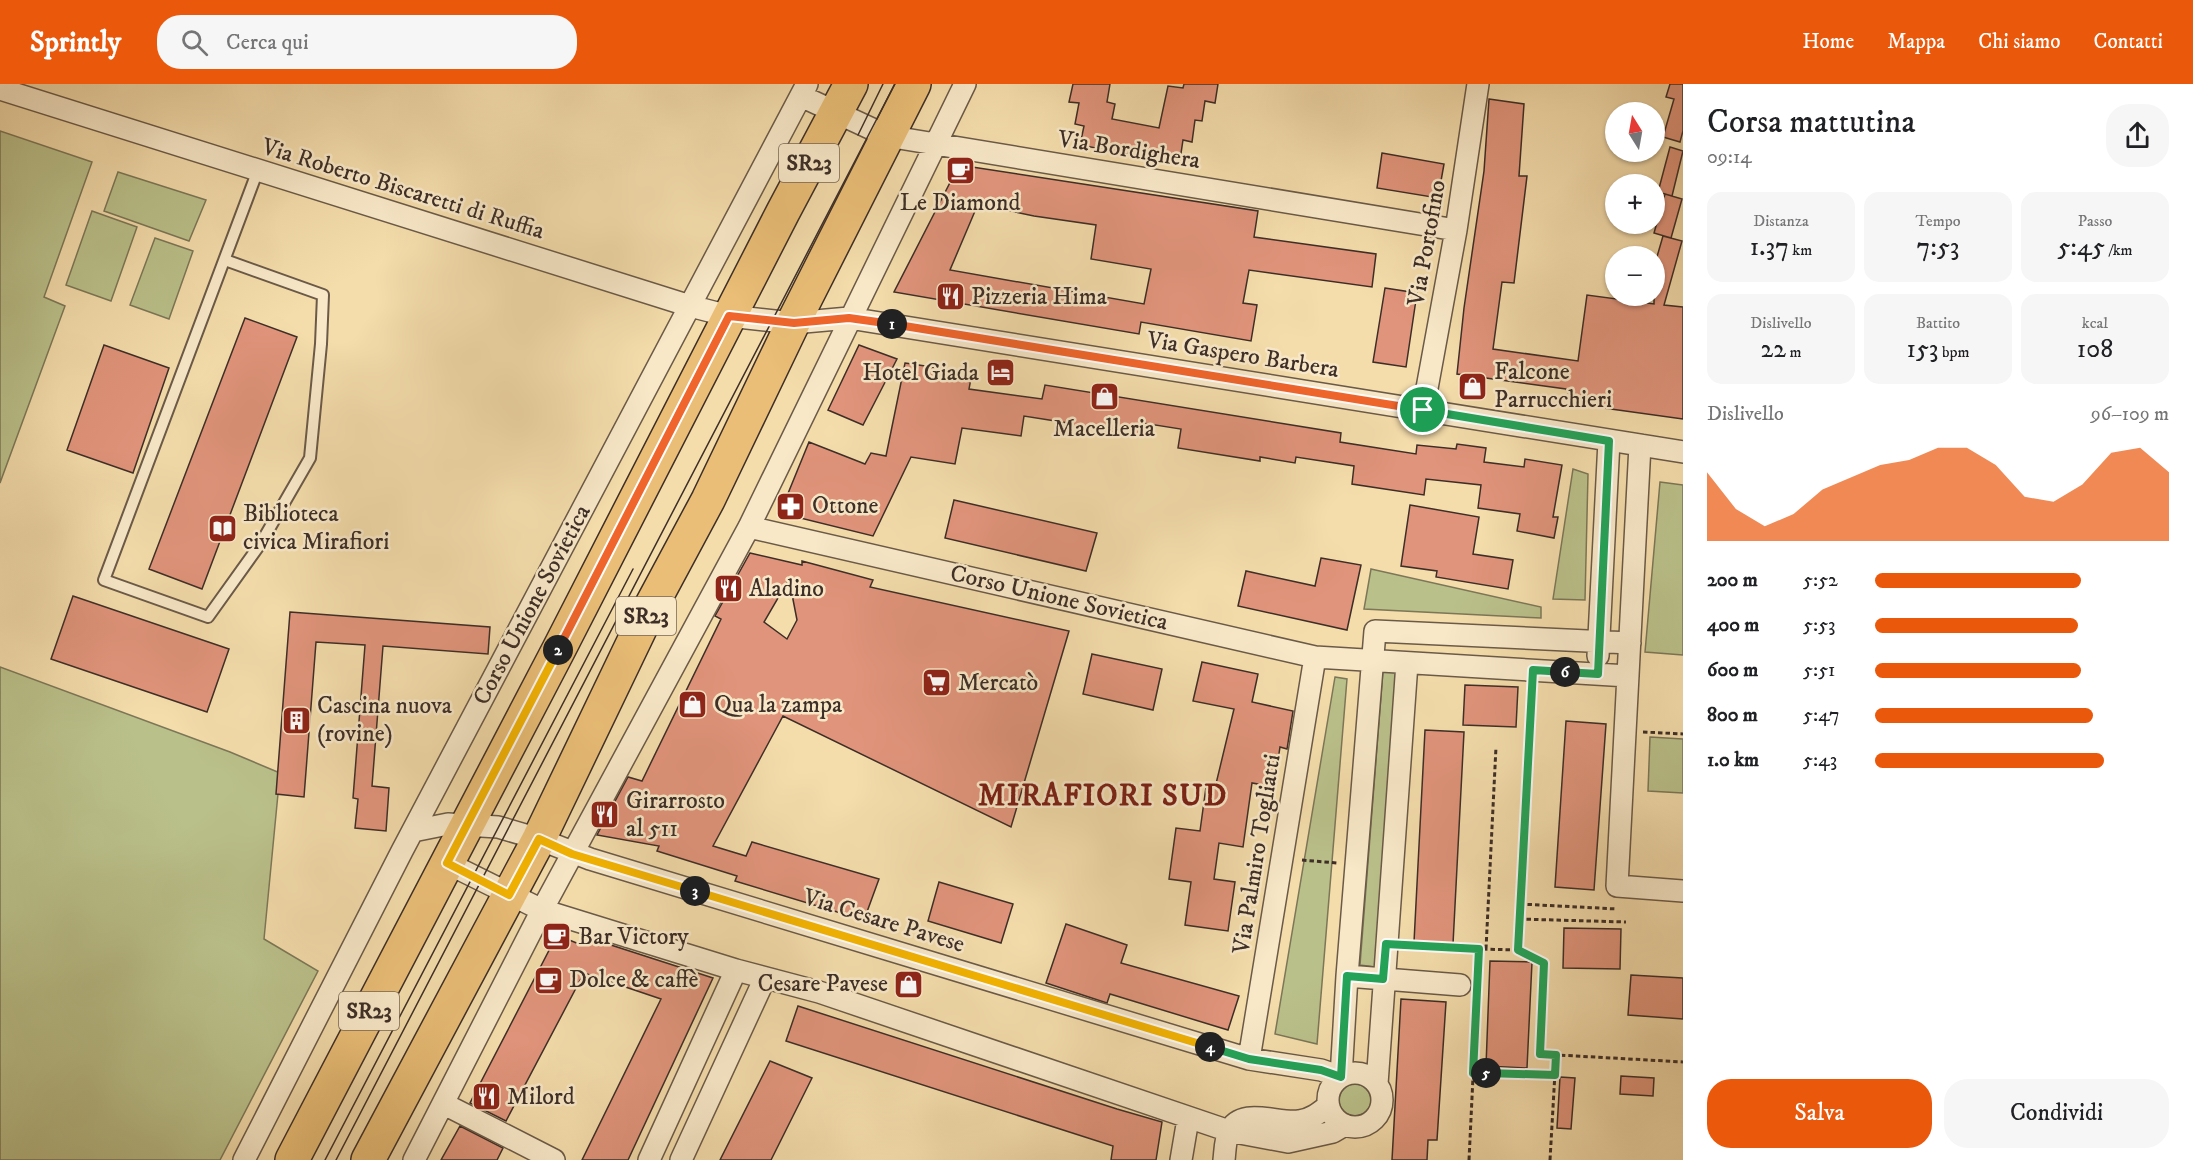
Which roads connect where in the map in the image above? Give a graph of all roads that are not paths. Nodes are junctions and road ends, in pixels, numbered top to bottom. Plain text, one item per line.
1 (851, 84) edge
2 (914, 84) edge
3 (965, 84) edge
4 (1478, 84) edge
5 (0, 89) edge
6 (804, 90) edge
7 (836, 113) junction
8 (887, 136) junction
9 (935, 144) junction
10 (258, 170) junction
11 (1456, 230) junction
12 (225, 260) junction
13 (690, 306) junction
14 (729, 316) junction
15 (849, 318) junction
16 (794, 323) junction
17 (1423, 410) junction
18 (1609, 441) junction
19 (1640, 445) junction
20 (1683, 452) edge
21 (749, 527) junction
22 (1599, 642) junction
23 (1630, 643) junction
24 (1315, 657) junction
25 (1371, 661) junction
26 (1407, 663) junction
27 (1598, 674) junction
28 (1628, 676) junction
29 (466, 825) junction
30 (413, 831) junction
31 (539, 839) junction
32 (572, 854) junction
33 (447, 863) junction
34 (1683, 891) edge
35 (509, 895) junction
36 (542, 910) junction
37 (736, 970) junction
38 (1347, 976) junction
39 (765, 978) junction
40 (1383, 979) junction
41 (1471, 987) road end
42 (1249, 1059) junction
43 (1341, 1077) junction
44 (1377, 1084) junction
45 (444, 1104) junction
46 (1328, 1107) junction
47 (1188, 1119) junction
48 (1345, 1125) junction
49 (1228, 1131) junction
50 (1286, 1151) edge
51 (244, 1160) edge
52 (292, 1160) edge
53 (368, 1160) edge
54 (414, 1160) edge
55 (554, 1160) edge
56 (649, 1160) edge
57 (681, 1160) edge
58 (1180, 1160) edge
59 (1224, 1160) edge

1 - 7 main road, Corso Unione Sovietica / SR23
2 - 8 main road, SR23
3 - 9 street
4 - 11 street, Via Portofino
5 - 10 street, Via Roberto Biscaretti di Ruffia
6 - 7 street, Via Bordighera
6 - 13 street, Corso Unione Sovietica
7 - 8 street, Via Bordighera
7 - 14 main road, Corso Unione Sovietica / SR23
8 - 9 street, Via Bordighera
8 - 16 main road, SR23
9 - 11 street, Via Bordighera
9 - 15 street
10 - 12 lane
10 - 13 street, Via Roberto Biscaretti di Ruffia
11 - 17 street, Via Portofino
12 - 12 lane
13 - 14 street, Via Roberto Biscaretti di Ruffia
13 - 30 street, Corso Unione Sovietica
14 - 16 street, Via Roberto Biscaretti di Ruffia
14 - 29 main road, Corso Unione Sovietica / SR23
15 - 16 street, Via Gaspero Barbera
15 - 17 street, Via Gaspero Barbera
15 - 21 street
16 - 31 main road, SR23
17 - 18 street, Via Gaspero Barbera
18 - 19 street, Via Gaspero Barbera
18 - 22 street
19 - 20 street, Via Gaspero Barbera
19 - 23 street
21 - 24 street, Corso Unione Sovietica
21 - 32 street
22 - 23 street
22 - 25 street
22 - 27 street
23 - 28 street
24 - 25 street, Corso Unione Sovietica
24 - 42 street, Via Palmiro Togliatti
25 - 26 street
25 - 38 street
26 - 27 street
26 - 40 street
27 - 28 street
28 - 34 street
29 - 30 street, Via Cesare Pavese
29 - 31 street, Via Cesare Pavese
29 - 33 main road, Corso Unione Sovietica / SR23
30 - 51 street, Corso Unione Sovietica
31 - 32 street, Via Cesare Pavese
31 - 35 main road, SR23
32 - 36 street
32 - 42 street, Via Cesare Pavese
33 - 35 street
33 - 52 main road, Corso Unione Sovietica / SR23
35 - 36 street
35 - 53 main road, SR23
36 - 37 street
36 - 45 street
37 - 39 street
37 - 56 street
38 - 40 street
38 - 43 street
39 - 47 street
39 - 57 street
40 - 41 street
40 - 44 street
42 - 43 street, Via Cesare Pavese
43 - 44 street
43 - 46 street
44 - 48 street
45 - 54 street
45 - 55 street
46 - 48 street
46 - 49 street
47 - 49 street
47 - 58 street
48 - 50 street
49 - 50 street
49 - 59 street

